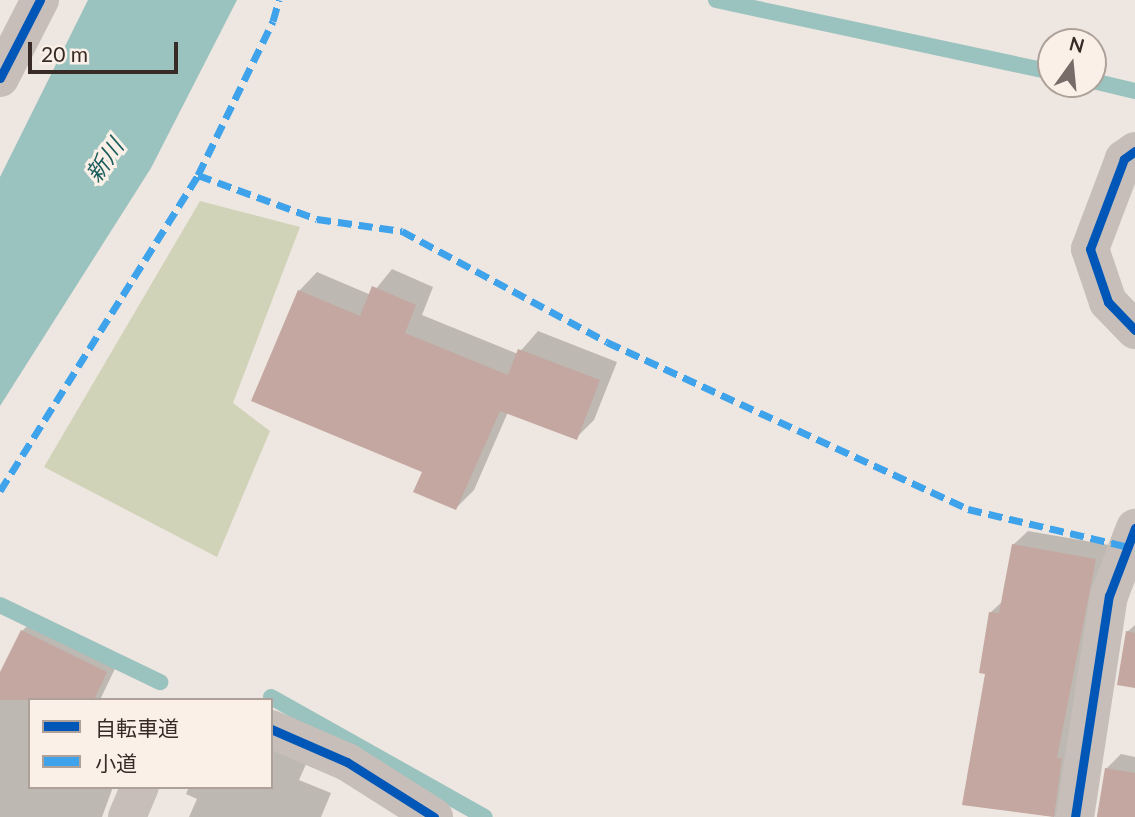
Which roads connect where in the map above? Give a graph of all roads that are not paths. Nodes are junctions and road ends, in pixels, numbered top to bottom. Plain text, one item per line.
1 (40, 0) edge
2 (0, 78) edge
3 (1135, 151) edge
4 (1135, 330) edge
5 (1135, 528) edge
6 (273, 730) edge
7 (139, 789) edge
8 (127, 817) edge
9 (434, 817) edge
10 (1075, 817) edge

1 - 2 street
3 - 4 street
5 - 10 street
6 - 9 street
7 - 8 street

